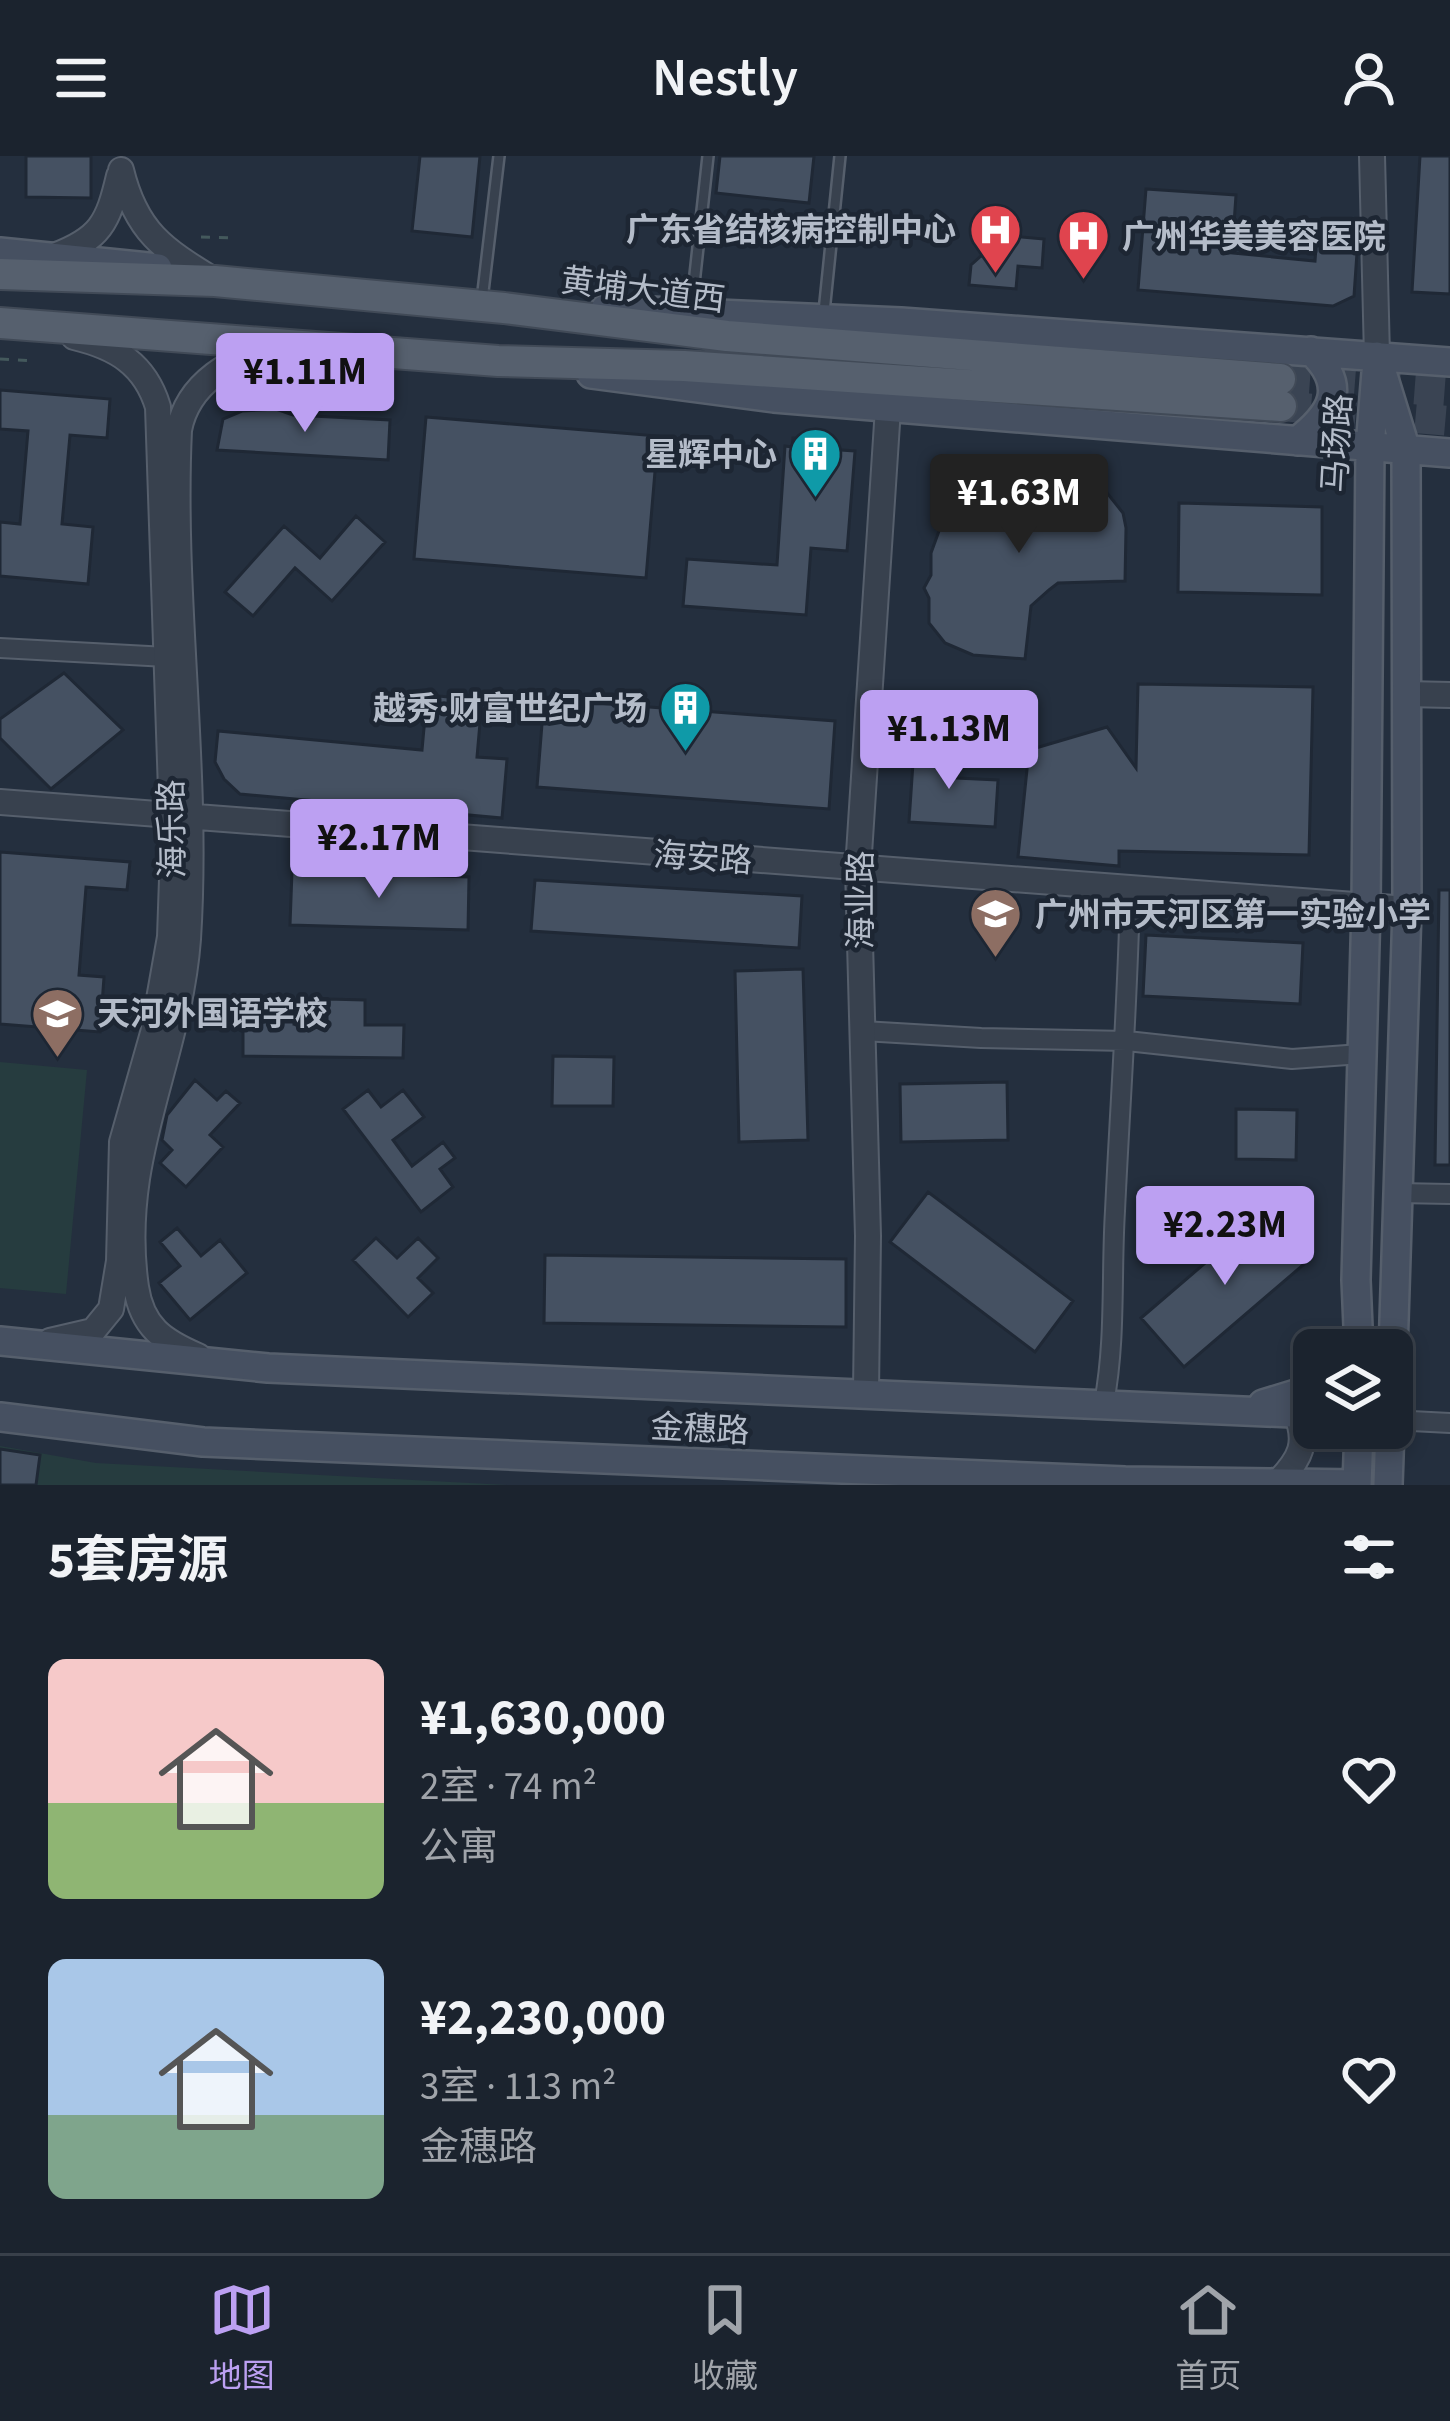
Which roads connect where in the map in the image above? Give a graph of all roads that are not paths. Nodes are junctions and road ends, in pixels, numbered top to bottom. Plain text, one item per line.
1 (499, 156) edge
2 (708, 156) edge
3 (840, 156) edge
4 (1372, 156) edge
5 (121, 163) edge
6 (0, 252) edge
7 (54, 256) junction
8 (0, 274) edge
9 (215, 281) junction
10 (493, 306) junction
11 (691, 311) junction
12 (824, 318) junction
13 (8, 326) edge
14 (275, 344) junction
15 (1311, 351) junction
16 (1377, 356) junction
17 (498, 361) junction
18 (1450, 362) edge
19 (888, 408) junction
20 (1298, 441) junction
21 (1370, 447) junction
22 (1406, 450) junction
23 (1450, 453) edge
24 (0, 648) edge
25 (167, 657) junction
26 (1406, 694) junction
27 (1450, 695) edge
28 (0, 802) edge
29 (180, 816) junction
30 (858, 869) junction
31 (1130, 890) junction
32 (1366, 907) junction
33 (1407, 909) junction
34 (1364, 966) junction
35 (1406, 969) junction
36 (862, 1030) junction
37 (1127, 1041) junction
38 (1361, 1054) junction
39 (1398, 1193) junction
40 (1450, 1194) edge
41 (1354, 1329) edge
42 (1394, 1329) edge
43 (5, 1342) edge
44 (217, 1364) junction
45 (866, 1392) junction
46 (1293, 1394) edge
47 (1104, 1403) junction
48 (1241, 1409) junction
49 (1293, 1413) edge
50 (0, 1414) edge
51 (1413, 1424) edge
52 (1450, 1424) edge
53 (1302, 1449) edge
54 (1359, 1449) edge
55 (1389, 1449) edge
56 (1264, 1482) edge
57 (1357, 1484) edge
58 (1385, 1485) edge

1 - 10 lane
2 - 11 lane
3 - 12 lane
4 - 16 street
5 - 7 street
5 - 9 street
6 - 7 main road, 黄埔大道西
7 - 9 main road, 黄埔大道西
8 - 9 main road
9 - 10 main road, 黄埔大道西
10 - 11 main road
10 - 17 main road, 黄埔大道西
11 - 12 main road
12 - 15 main road
13 - 14 main road, 黄埔大道西
13 - 25 street, 海乐路
14 - 17 main road, 黄埔大道西
14 - 29 street, 海乐路
15 - 16 main road
15 - 20 main road
16 - 18 main road
16 - 21 main road, 马场路
16 - 22 main road, 马场路
17 - 19 main road
19 - 20 main road
19 - 30 street, 海业路
20 - 21 main road
21 - 22 main road
21 - 32 main road, 马场路
22 - 23 main road
22 - 26 main road, 马场路
24 - 25 street
25 - 29 street, 海乐路
26 - 27 street
26 - 33 main road, 马场路
28 - 29 street, 海安路
29 - 30 street, 海安路
29 - 43 street, 海乐路
29 - 44 street, 海乐路
30 - 31 street, 海安路
30 - 36 street, 海业路
31 - 32 street, 海安路
31 - 37 street
32 - 33 street, 海安路
32 - 34 main road, 马场路
33 - 35 main road, 马场路
34 - 35 street
34 - 38 main road, 马场路
35 - 39 main road, 马场路
36 - 37 street
36 - 45 street, 海业路
37 - 38 street
37 - 47 street
38 - 41 main road, 马场路
39 - 40 street
39 - 42 main road, 马场路
43 - 44 main road, 金穗路
44 - 45 main road, 金穗路
45 - 47 main road, 金穗路
46 - 48 main road
47 - 48 main road, 金穗路
48 - 49 main road, 金穗路
50 - 56 main road, 金穗路
51 - 52 street
53 - 56 street
54 - 57 main road
55 - 58 main road
56 - 57 main road, 金穗路
57 - 58 street

